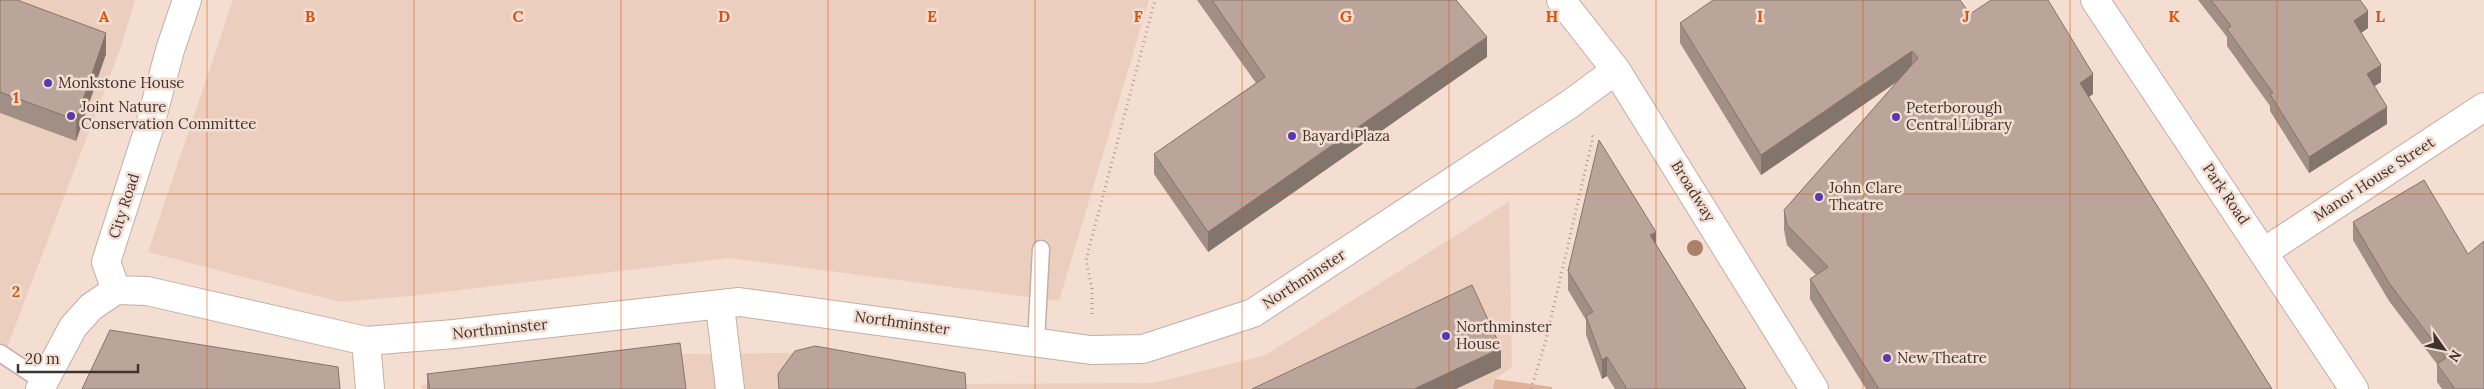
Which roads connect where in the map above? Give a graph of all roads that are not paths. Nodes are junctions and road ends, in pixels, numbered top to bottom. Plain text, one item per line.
1 (187, 0) edge
2 (1561, 0) edge
3 (2095, 0) edge
4 (1616, 70) junction
5 (2484, 107) edge
6 (1041, 249) dead end
7 (2264, 252) junction
8 (116, 290) junction
9 (720, 306) junction
10 (366, 341) junction
11 (1036, 342) junction
12 (0, 353) edge
13 (42, 385) edge
14 (370, 389) edge
15 (730, 389) edge
16 (1814, 389) edge
17 (2354, 389) edge

1 - 8 street, City Road
2 - 4 street, Broadway
3 - 7 street, Park Road
4 - 11 street, Northminster
4 - 16 street, Broadway
5 - 7 street, Manor House Street
6 - 11 lane
7 - 17 street, Park Road
8 - 10 street, Northminster
8 - 13 street
9 - 10 street, Northminster
9 - 11 street, Northminster
9 - 15 street
10 - 14 street
12 - 13 lane

